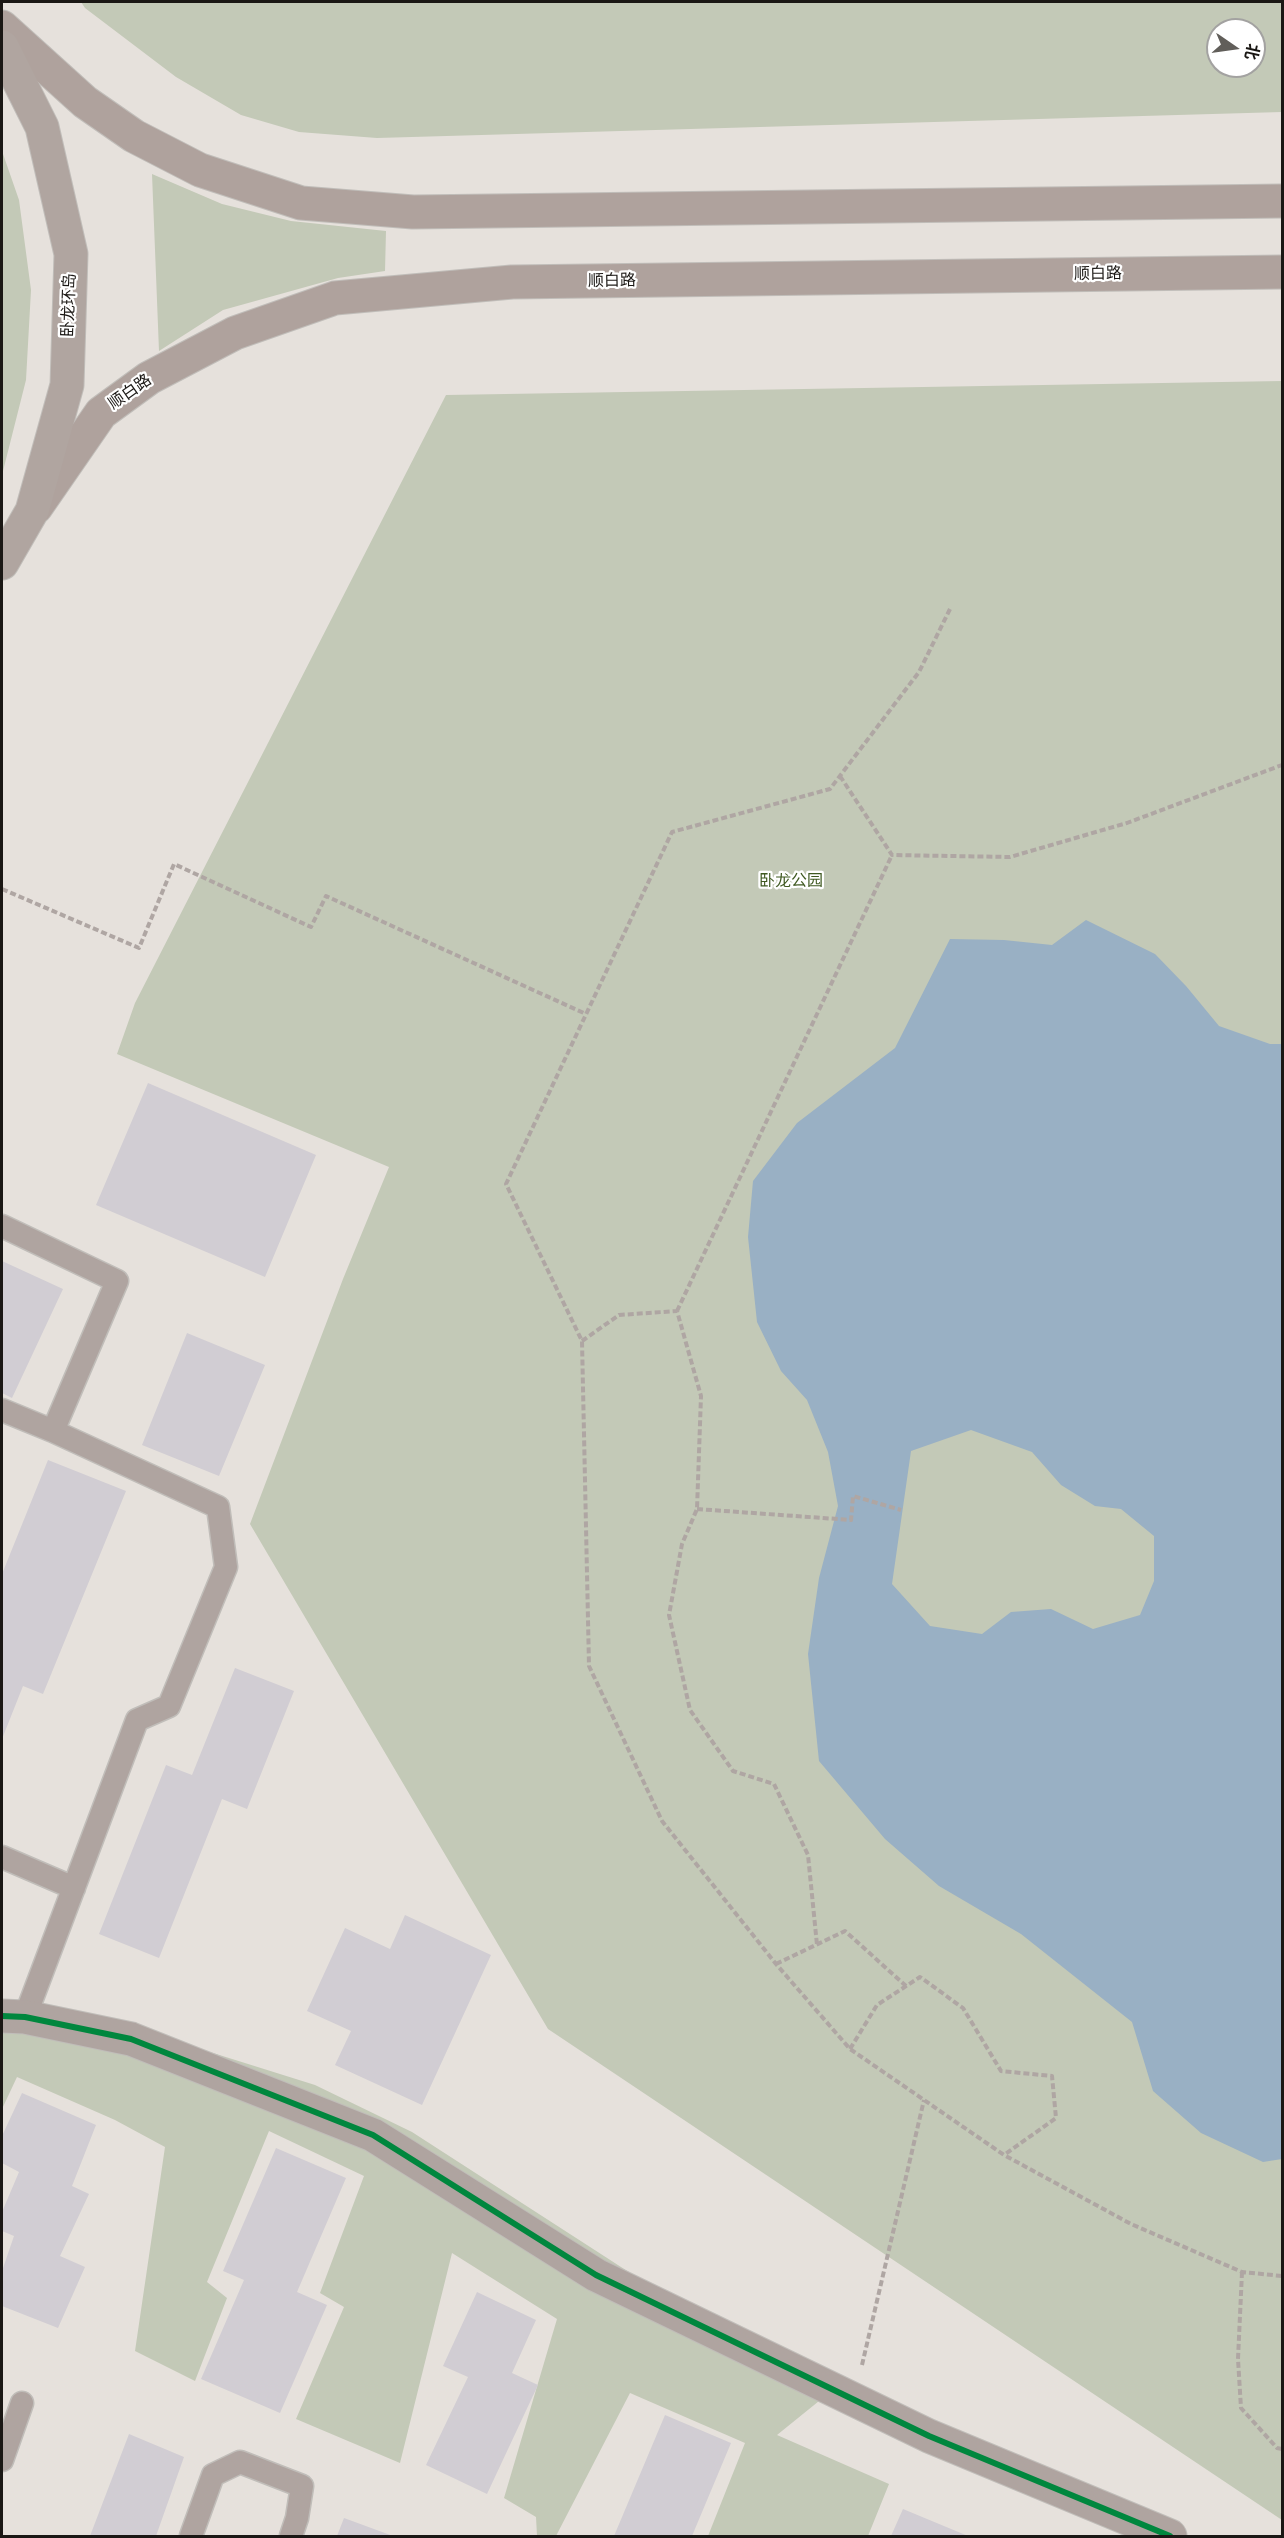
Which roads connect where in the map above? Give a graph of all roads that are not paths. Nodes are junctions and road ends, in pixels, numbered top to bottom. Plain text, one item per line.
1 (2, 27) edge
2 (2, 47) edge
3 (1282, 201) edge
4 (1282, 272) edge
5 (26, 520) junction
6 (2, 563) edge
7 (2, 1226) edge
8 (2, 1410) edge
9 (53, 1431) junction
10 (2, 1857) edge
11 (74, 1887) junction
12 (13, 2017) edge
13 (22, 2403) dead end
14 (2, 2460) edge
15 (191, 2536) edge
16 (291, 2536) edge
17 (1170, 2536) edge

1 - 3 main road
2 - 5 main road, 卧龙环岛
4 - 5 main road, 顺白路
5 - 6 main road, 卧龙环岛
7 - 9 lane
8 - 9 lane
9 - 11 lane
10 - 11 lane
11 - 12 lane
12 - 17 street
13 - 14 lane
15 - 16 lane

